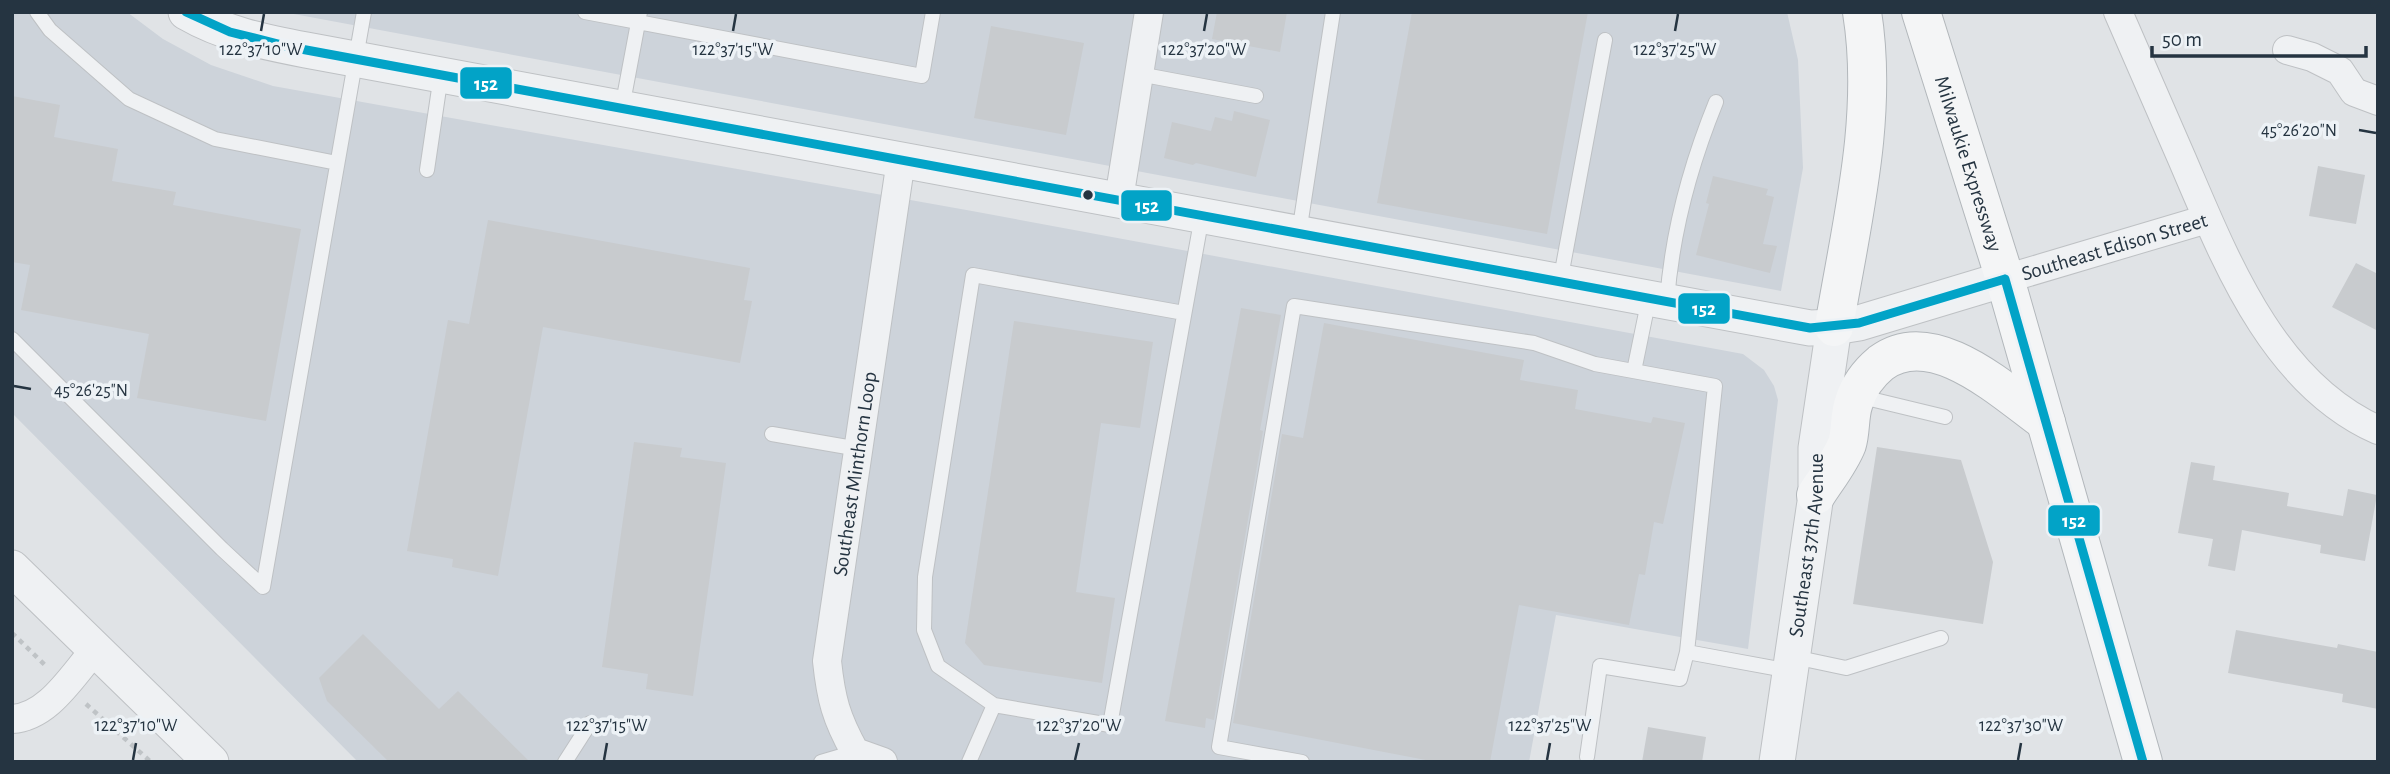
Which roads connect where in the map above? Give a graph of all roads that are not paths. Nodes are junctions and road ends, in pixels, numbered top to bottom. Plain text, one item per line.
1 (37, 12) edge
2 (187, 12) edge
3 (364, 12) edge
4 (584, 12) edge
5 (933, 12) edge
6 (1149, 12) edge
7 (1333, 12) edge
8 (1862, 12) edge
9 (1921, 12) edge
10 (2118, 12) edge
11 (638, 17) edge
12 (1605, 40) dead end
13 (2287, 50) dead end
14 (355, 60) junction
15 (441, 74) junction
16 (1139, 74) junction
17 (1256, 96) dead end
18 (2378, 101) edge
19 (1716, 102) dead end
20 (621, 108) junction
21 (901, 160) junction
22 (337, 163) junction
23 (427, 170) dead end
24 (1119, 199) junction
25 (1202, 215) junction
26 (2207, 219) junction
27 (1299, 233) junction
28 (2006, 279) junction
29 (1560, 282) junction
30 (1658, 300) junction
31 (1184, 313) junction
32 (1834, 327) junction
33 (12, 339) edge
34 (1634, 371) junction
35 (1857, 396) junction
36 (1945, 416) dead end
37 (2046, 422) junction
38 (2378, 430) edge
39 (772, 434) dead end
40 (859, 449) junction
41 (1816, 495) junction
42 (12, 568) edge
43 (1941, 638) dead end
44 (95, 650) junction
45 (1686, 652) junction
46 (1793, 664) junction
47 (994, 705) junction
48 (12, 719) edge
49 (590, 723) dead end
50 (858, 757) edge
51 (1587, 757) dead end
52 (211, 762) edge
53 (565, 762) edge
54 (821, 762) edge
55 (883, 762) edge
56 (968, 762) edge
57 (1302, 762) edge
58 (1777, 762) edge
59 (2143, 762) edge

1 - 22 lane
2 - 14 street, Southeast Edison Street
3 - 14 lane
4 - 11 lane
5 - 11 lane
6 - 16 street
7 - 27 lane
8 - 32 highway
9 - 28 highway, Milwaukie Expressway
10 - 26 street
11 - 20 lane
12 - 29 lane
13 - 18 street
14 - 15 street, Southeast Edison Street
14 - 22 lane
15 - 20 street, Southeast Edison Street
15 - 23 lane
16 - 17 lane
16 - 24 street
19 - 30 lane
20 - 21 street, Southeast Edison Street
21 - 24 street, Southeast Edison Street
21 - 40 street, Southeast Minthorn Loop
22 - 33 lane
24 - 25 street, Southeast Edison Street
25 - 27 street, Southeast Edison Street
25 - 31 lane
26 - 28 street, Southeast Edison Street
26 - 38 street, Southeast Edison Street
27 - 29 street, Southeast Edison Street
28 - 32 street, Southeast Edison Street
28 - 37 highway, Milwaukie Expressway
29 - 30 street, Southeast Edison Street
30 - 32 street, Southeast Edison Street
30 - 34 lane
31 - 47 lane
31 - 47 lane
32 - 41 street, Southeast 37th Avenue
34 - 45 lane
34 - 57 lane
35 - 36 lane
35 - 37 highway
35 - 41 highway
37 - 59 highway, Milwaukie Expressway
39 - 40 lane
40 - 50 street, Southeast Minthorn Loop
41 - 46 street, Southeast 37th Avenue
42 - 44 street
43 - 46 lane
44 - 48 street
44 - 52 street
45 - 46 lane
45 - 51 lane
46 - 58 street, Southeast 37th Avenue
47 - 56 lane
49 - 53 lane
50 - 54 lane
50 - 55 street

